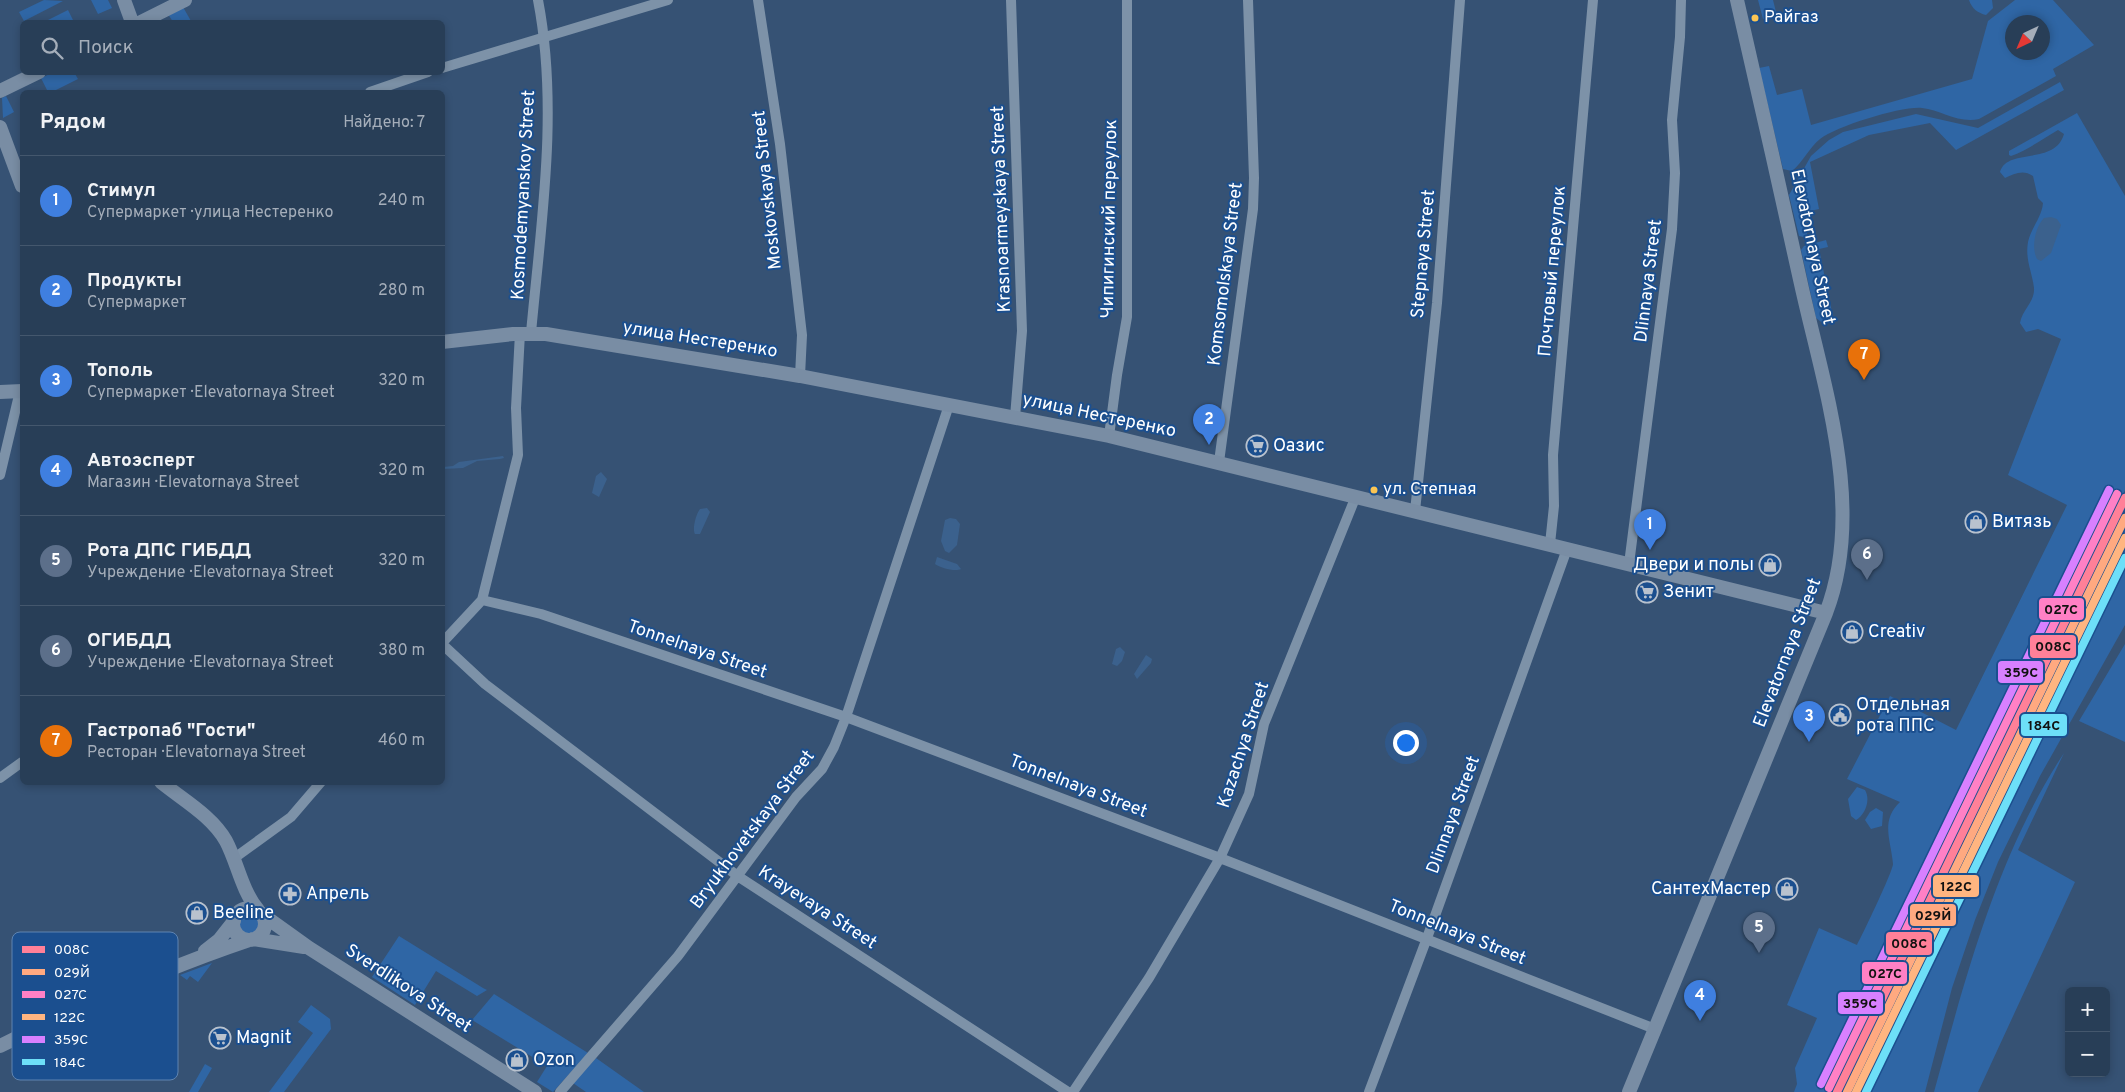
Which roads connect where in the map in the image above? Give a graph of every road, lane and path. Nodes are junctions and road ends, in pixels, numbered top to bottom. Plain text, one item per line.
1 (124, 0) edge
2 (185, 0) edge
3 (538, 0) edge
4 (668, 0) edge
5 (758, 0) edge
6 (1011, 0) edge
7 (1127, 0) edge
8 (1248, 0) edge
9 (1460, 0) edge
10 (1593, 0) edge
11 (1681, 0) edge
12 (1737, 0) edge
13 (131, 20) edge
14 (145, 20) edge
15 (545, 36) junction
16 (445, 67) edge
17 (32, 75) edge
18 (419, 75) edge
19 (376, 90) edge
20 (0, 91) edge
21 (0, 127) edge
22 (20, 181) edge
23 (526, 333) junction
24 (445, 342) edge
25 (800, 376) junction
26 (20, 391) edge
27 (0, 392) edge
28 (20, 395) edge
29 (949, 405) junction
30 (1015, 417) junction
31 (1109, 436) junction
32 (1219, 462) junction
33 (0, 474) edge
34 (1356, 496) junction
35 (1415, 511) junction
36 (1550, 544) junction
37 (1567, 549) junction
38 (1629, 564) junction
39 (482, 600) junction
40 (1826, 613) junction
41 (445, 641) edge
42 (445, 647) edge
43 (846, 717) junction
44 (20, 763) edge
45 (0, 778) edge
46 (165, 785) edge
47 (318, 785) edge
48 (1220, 858) junction
49 (234, 863) junction
50 (739, 877) junction
51 (260, 912) junction
52 (234, 919) junction
53 (1427, 938) junction
54 (251, 940) junction
55 (309, 948) junction
56 (191, 960) junction
57 (178, 965) edge
58 (1655, 1029) junction
59 (12, 1040) edge
60 (0, 1046) edge
61 (535, 1092) edge
62 (560, 1092) edge
63 (1068, 1092) edge
64 (1073, 1092) edge
65 (1369, 1092) edge
66 (1629, 1092) edge

1 - 13 street
2 - 14 street
3 - 15 street, Kosmodemyanskoy Street
4 - 15 street
5 - 25 street, Moskovskaya Street
6 - 30 street, Krasnoarmeyskaya Street
7 - 31 street, Чипигинский переулок
8 - 32 street, Komsomolskaya Street
9 - 35 street, Stepnaya Street
10 - 36 street, Почтовый переулок
11 - 38 street, Dlinnaya Street
12 - 40 street, Elevatornaya Street
15 - 16 street
15 - 23 street, Kosmodemyanskoy Street
17 - 20 street
18 - 19 street
21 - 22 street
23 - 24 street, улица Нестеренко
23 - 25 street, улица Нестеренко
23 - 39 street, Kosmodemyanskoy Street
25 - 29 street, улица Нестеренко
26 - 27 street
28 - 33 street
29 - 30 street, улица Нестеренко
29 - 43 street, Bryukhovetskaya Street
30 - 31 street, улица Нестеренко
31 - 32 street, улица Нестеренко
32 - 34 street, улица Нестеренко
34 - 35 street, улица Нестеренко
34 - 48 street, Kazachya Street
35 - 36 street, улица Нестеренко
36 - 37 street, улица Нестеренко
37 - 38 street, улица Нестеренко
37 - 53 street, Dlinnaya Street
38 - 40 street, улица Нестеренко
39 - 41 street, Kosmodemyanskoy Street
39 - 43 street, Tonnelnaya Street
40 - 58 street, Elevatornaya Street
42 - 50 street, Krayevaya Street
43 - 48 street, Tonnelnaya Street
43 - 50 street, Bryukhovetskaya Street
44 - 45 street
46 - 49 street, Sverdlikova Street
47 - 49 street
48 - 53 street, Tonnelnaya Street
48 - 64 street, Kazachya Street
49 - 51 street, Sverdlikova Street
49 - 52 street
50 - 62 street, Bryukhovetskaya Street
50 - 63 street, Krayevaya Street
51 - 52 street
51 - 54 street
51 - 55 street, Sverdlikova Street
52 - 54 street
52 - 56 street
53 - 58 street, Tonnelnaya Street
53 - 65 street, Dlinnaya Street
54 - 55 street
54 - 56 street
55 - 61 street, Sverdlikova Street
56 - 57 street
58 - 66 street, Elevatornaya Street
59 - 60 street

